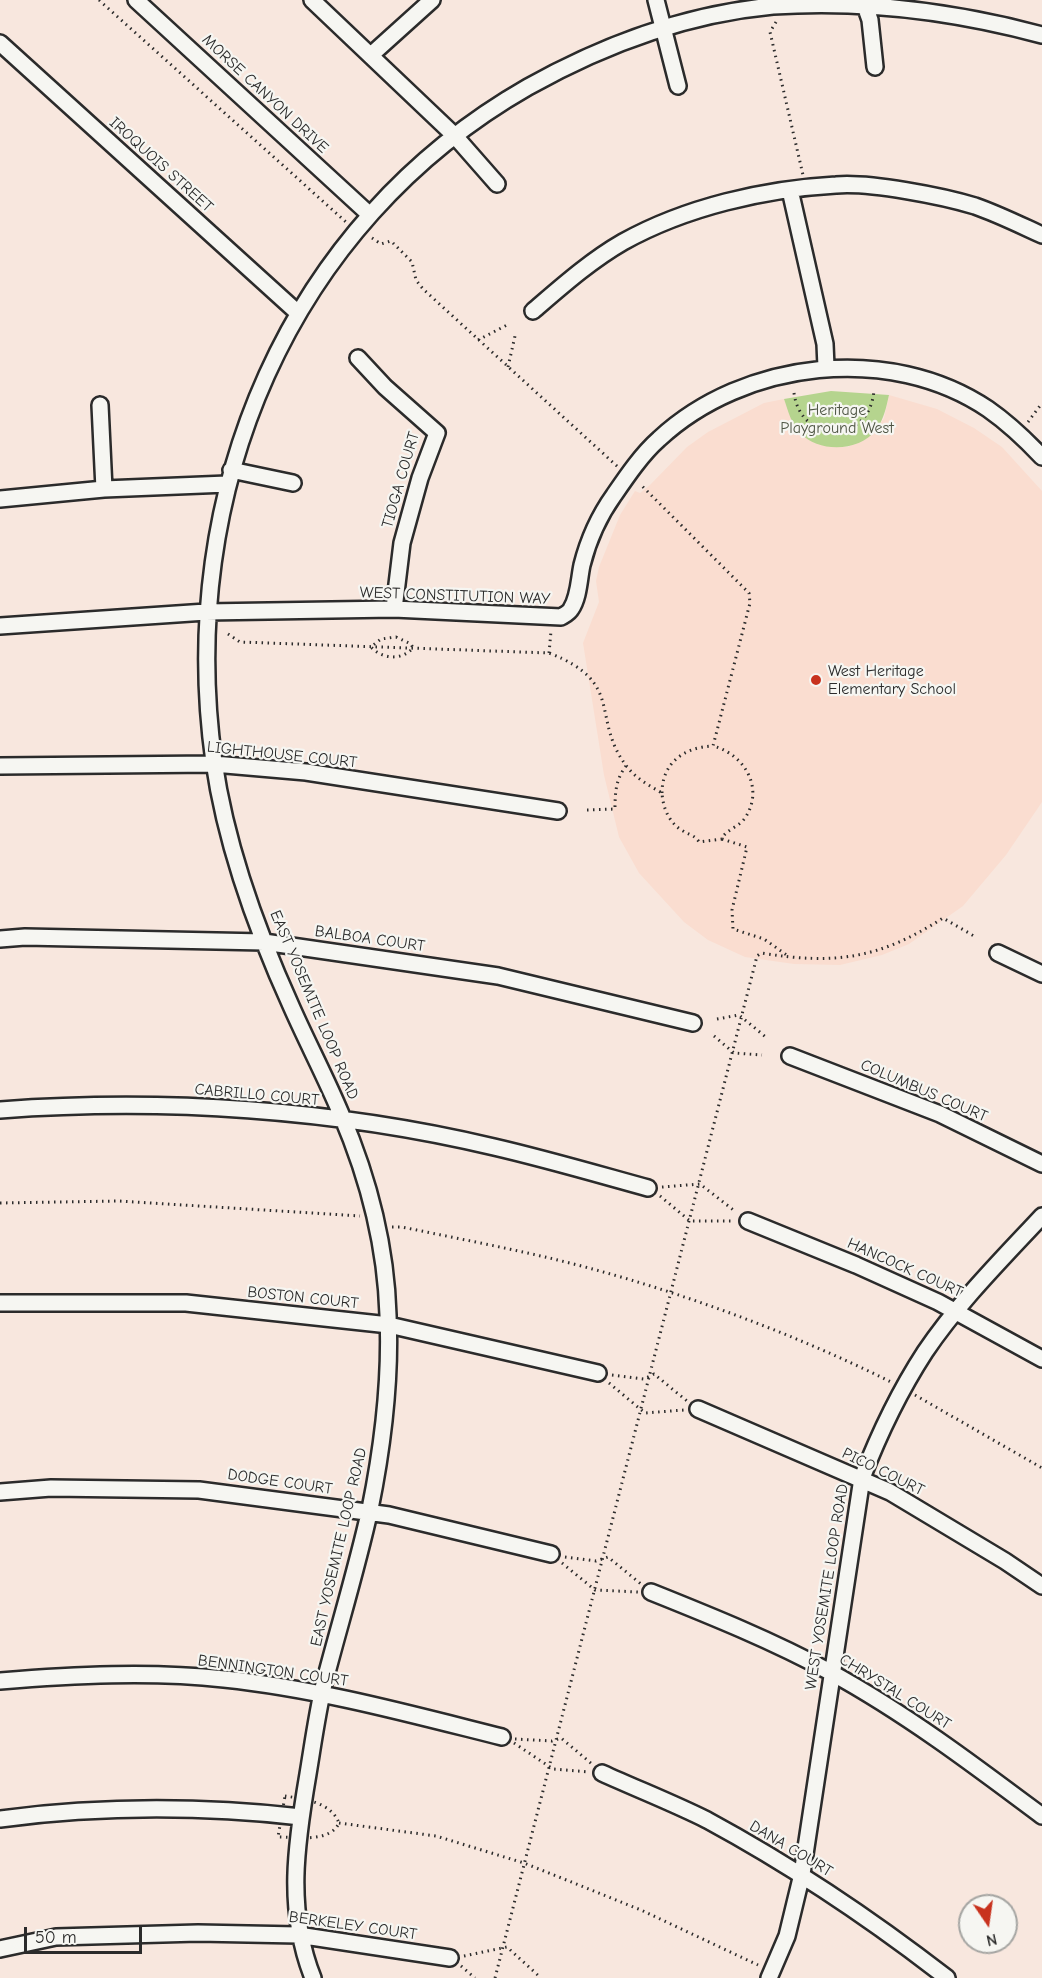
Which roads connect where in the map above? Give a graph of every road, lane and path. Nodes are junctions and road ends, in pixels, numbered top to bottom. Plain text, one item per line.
1 (99, 0) edge
2 (136, 0) edge
3 (312, 0) edge
4 (432, 0) edge
5 (656, 0) edge
6 (864, 2) edge
7 (775, 14) junction
8 (663, 28) junction
9 (1042, 34) edge
10 (0, 43) edge
11 (371, 55) junction
12 (875, 67) dead end
13 (678, 86) dead end
14 (454, 135) junction
15 (497, 184) dead end
16 (806, 188) junction
17 (790, 190) junction
18 (370, 215) junction
19 (339, 217) dead end
20 (1042, 235) edge
21 (374, 240) dead end
22 (532, 311) dead end
23 (298, 313) junction
24 (507, 325) dead end
25 (515, 336) dead end
26 (478, 340) junction
27 (358, 358) dead end
28 (508, 367) junction
29 (826, 367) junction
30 (874, 390) dead end
31 (794, 393) dead end
32 (1042, 403) edge
33 (100, 405) dead end
34 (1020, 433) junction
35 (1042, 457) edge
36 (612, 463) dead end
37 (229, 477) junction
38 (293, 483) dead end
39 (646, 488) dead end
40 (104, 489) junction
41 (0, 498) edge
42 (394, 609) junction
43 (207, 612) junction
44 (553, 619) junction
45 (0, 626) edge
46 (228, 634) dead end
47 (371, 647) junction
48 (413, 648) junction
49 (549, 653) junction
50 (713, 746) junction
51 (214, 764) junction
52 (0, 766) edge
53 (626, 766) junction
54 (662, 793) junction
55 (587, 810) dead end
56 (558, 811) dead end
57 (722, 839) junction
58 (974, 936) dead end
59 (0, 939) edge
60 (264, 942) junction
61 (998, 953) dead end
62 (789, 958) junction
63 (1042, 974) edge
64 (743, 1018) junction
65 (717, 1019) dead end
66 (693, 1023) dead end
67 (714, 1036) dead end
68 (767, 1038) dead end
69 (734, 1053) junction
70 (762, 1055) dead end
71 (790, 1056) dead end
72 (0, 1110) edge
73 (344, 1120) junction
74 (1042, 1164) edge
75 (700, 1184) junction
76 (648, 1188) junction
77 (0, 1203) edge
78 (359, 1216) dead end
79 (1042, 1216) edge
80 (690, 1221) junction
81 (748, 1221) junction
82 (391, 1227) dead end
83 (671, 1294) junction
84 (0, 1303) edge
85 (957, 1311) junction
86 (388, 1325) junction
87 (1042, 1359) edge
88 (598, 1373) junction
89 (650, 1377) junction
90 (885, 1379) dead end
91 (921, 1398) dead end
92 (698, 1409) junction
93 (641, 1411) junction
94 (1042, 1468) edge
95 (861, 1479) junction
96 (0, 1492) edge
97 (369, 1512) junction
98 (551, 1554) junction
99 (603, 1558) junction
100 (1042, 1586) edge
101 (595, 1590) junction
102 (651, 1592) junction
103 (832, 1673) junction
104 (0, 1681) edge
105 (322, 1694) junction
106 (502, 1737) junction
107 (558, 1739) junction
108 (550, 1767) junction
109 (602, 1773) junction
110 (319, 1804) dead end
111 (1042, 1816) edge
112 (301, 1817) junction
113 (0, 1819) edge
114 (339, 1823) junction
115 (315, 1836) dead end
116 (525, 1863) junction
117 (802, 1874) junction
118 (298, 1935) junction
119 (503, 1947) junction
120 (0, 1949) edge
121 (450, 1958) joint
122 (755, 1964) dead end
123 (313, 1978) edge
124 (495, 1978) edge
125 (541, 1978) edge
126 (769, 1978) edge
127 (947, 1978) edge

1 - 19 path
2 - 18 street, MORSE CANYON DRIVE
3 - 11 street
4 - 11 street
5 - 8 street
6 - 7 street
6 - 9 street
6 - 12 street
7 - 8 street, EAST YOSEMITE LOOP ROAD
7 - 16 path
8 - 13 street
8 - 14 street, EAST YOSEMITE LOOP ROAD
10 - 23 street, IROQUOIS STREET
11 - 14 street
14 - 15 street
14 - 18 street, EAST YOSEMITE LOOP ROAD
16 - 17 street
16 - 20 street
17 - 22 street
17 - 29 street
18 - 23 street, EAST YOSEMITE LOOP ROAD
21 - 26 path
23 - 37 street, EAST YOSEMITE LOOP ROAD
24 - 26 path
25 - 28 path
26 - 28 path
27 - 42 street, TIOGA COURT
28 - 36 path
29 - 34 street, WEST CONSTITUTION WAY
29 - 44 street, WEST CONSTITUTION WAY
30 - 31 path
32 - 34 path
33 - 40 street
34 - 35 street, WEST CONSTITUTION WAY
37 - 38 street
37 - 40 street
37 - 43 street, EAST YOSEMITE LOOP ROAD
39 - 50 path
40 - 41 street
42 - 43 street, WEST CONSTITUTION WAY
42 - 44 street, WEST CONSTITUTION WAY
43 - 45 street, WEST CONSTITUTION WAY
43 - 51 street, EAST YOSEMITE LOOP ROAD
44 - 49 path
46 - 47 path
47 - 48 path
47 - 48 path
47 - 48 path
48 - 49 path
49 - 53 path
50 - 54 path
50 - 57 path
51 - 52 street, LIGHTHOUSE COURT
51 - 56 street, LIGHTHOUSE COURT
51 - 60 street, EAST YOSEMITE LOOP ROAD
53 - 54 path
53 - 55 path
54 - 57 path
57 - 62 path
58 - 62 path
59 - 60 street, BALBOA COURT
60 - 66 street, BALBOA COURT
60 - 73 street, EAST YOSEMITE LOOP ROAD
61 - 63 street
62 - 64 path
64 - 65 path
64 - 68 path
64 - 69 path
67 - 69 path
69 - 70 path
69 - 75 path
71 - 74 street, COLUMBUS COURT
72 - 73 street, CABRILLO COURT
73 - 76 street, CABRILLO COURT
73 - 86 street, EAST YOSEMITE LOOP ROAD
75 - 76 path
75 - 80 path
75 - 81 path
76 - 80 path
77 - 78 path
79 - 85 street, WEST YOSEMITE LOOP ROAD
80 - 81 path
80 - 83 path
81 - 85 street, HANCOCK COURT
82 - 83 path
83 - 89 path
83 - 90 path
84 - 86 street, BOSTON COURT
85 - 87 street, HANCOCK COURT
85 - 95 street, WEST YOSEMITE LOOP ROAD
86 - 88 street, BOSTON COURT
86 - 97 street, EAST YOSEMITE LOOP ROAD
88 - 89 path
88 - 93 path
89 - 92 path
89 - 93 path
91 - 94 path
92 - 93 path
92 - 95 street, PICO COURT
93 - 99 path
95 - 100 street, PICO COURT
95 - 103 street, WEST YOSEMITE LOOP ROAD
96 - 97 street, DODGE COURT
97 - 98 street, DODGE COURT
97 - 105 street, EAST YOSEMITE LOOP ROAD
98 - 99 path
98 - 101 path
99 - 101 path
99 - 102 path
101 - 102 path
101 - 107 path
102 - 103 street, CHRYSTAL COURT
103 - 111 street, CHRYSTAL COURT
103 - 117 street, WEST YOSEMITE LOOP ROAD
104 - 105 street, BENNINGTON COURT
105 - 106 street, BENNINGTON COURT
105 - 112 street, EAST YOSEMITE LOOP ROAD
106 - 107 path
106 - 108 path
107 - 108 path
107 - 109 path
108 - 109 path
108 - 116 path
109 - 117 street, DANA COURT
110 - 114 path
112 - 113 street
112 - 118 street, EAST YOSEMITE LOOP ROAD
114 - 115 path
114 - 116 path
116 - 119 path
116 - 122 path
117 - 126 street, WEST YOSEMITE LOOP ROAD
117 - 127 street, DANA COURT
118 - 120 street, BERKELEY COURT
118 - 121 street, BERKELEY COURT
118 - 123 street, EAST YOSEMITE LOOP ROAD
119 - 121 path
119 - 124 path
119 - 125 path

